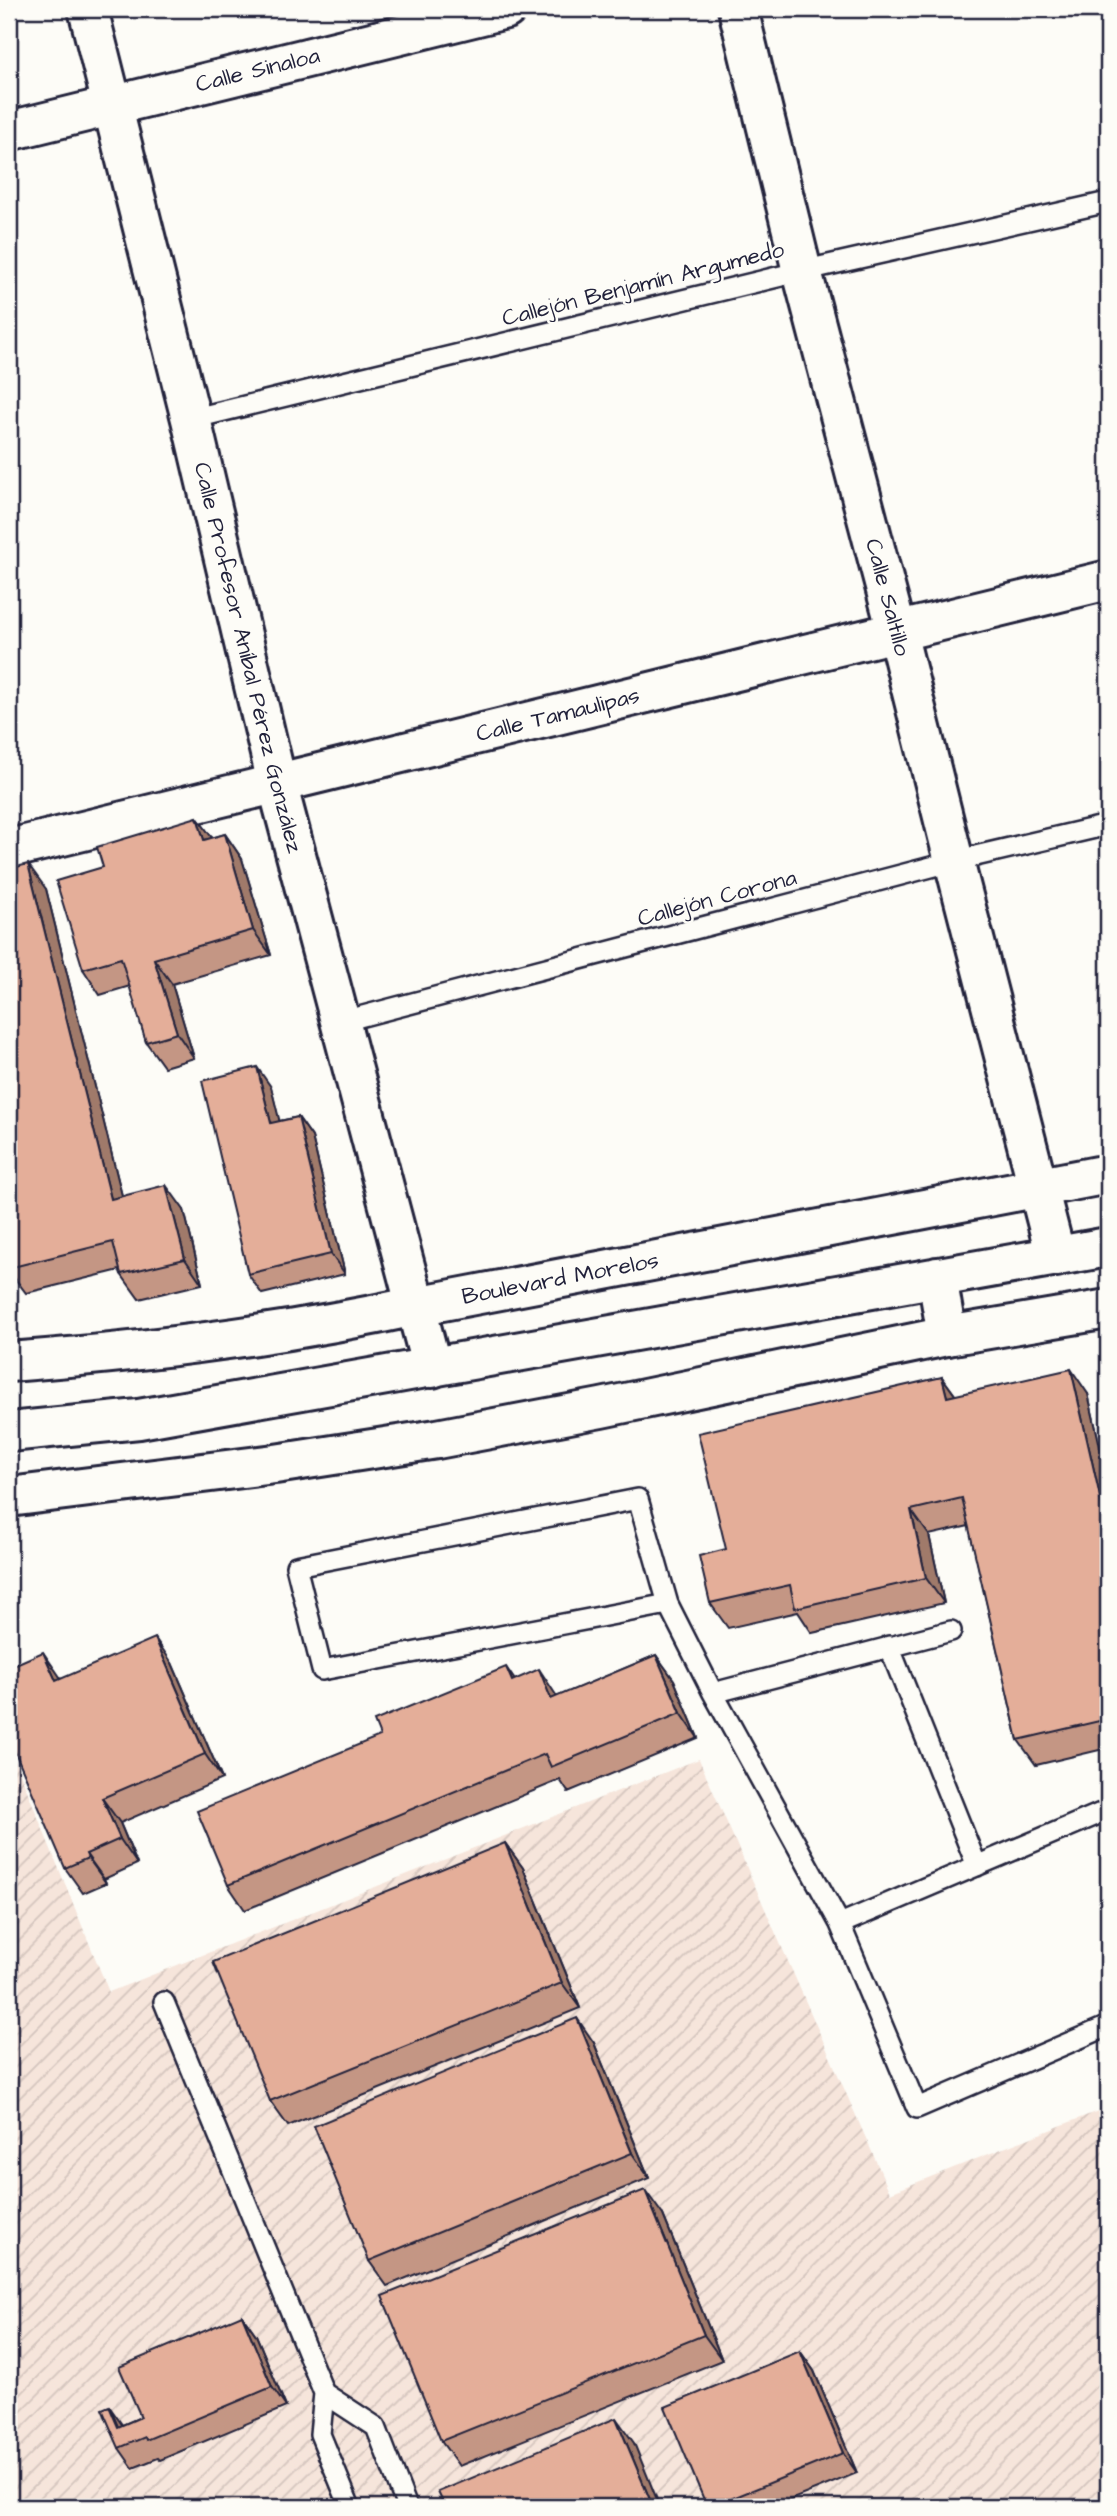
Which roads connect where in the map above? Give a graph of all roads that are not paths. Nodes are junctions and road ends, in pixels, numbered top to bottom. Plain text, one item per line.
1 (88, 9) edge
2 (506, 9) edge
3 (738, 9) edge
4 (112, 106) junction
5 (9, 131) edge
6 (1108, 202) edge
7 (802, 271) junction
8 (191, 419) junction
9 (1108, 580) edge
10 (897, 632) junction
11 (277, 783) junction
12 (1108, 825) edge
13 (9, 849) edge
14 (954, 861) junction
15 (340, 1022) junction
16 (1108, 1174) edge
17 (1040, 1187) junction
18 (1108, 1247) edge
19 (1056, 1257) junction
20 (937, 1277) junction
21 (416, 1306) junction
22 (1108, 1309) edge
23 (947, 1336) junction
24 (9, 1362) edge
25 (432, 1368) junction
26 (9, 1432) edge
27 (9, 1497) edge
28 (668, 1604) junction
29 (951, 1631) dead end
30 (889, 1646) junction
31 (713, 1693) junction
32 (1108, 1810) edge
33 (977, 1866) junction
34 (840, 1924) junction
35 (164, 2002) dead end
36 (1108, 2026) edge
37 (324, 2393) junction
38 (350, 2507) edge
39 (407, 2507) edge

1 - 4 street, Calle Profesor Aníbal Pérez González
2 - 4 street, Calle Sinaloa
3 - 7 street, Calle Saltillo
4 - 5 street, Calle Sinaloa
4 - 8 street, Calle Profesor Aníbal Pérez González
6 - 7 lane, Callejón Benjamín Argumedo
7 - 8 lane, Callejón Benjamín Argumedo
7 - 10 street, Calle Saltillo
8 - 11 street, Calle Profesor Aníbal Pérez González
9 - 10 street, Calle Tamaulipas
10 - 11 street, Calle Tamaulipas
10 - 14 street, Calle Saltillo
11 - 13 street, Calle Tamaulipas
11 - 15 street, Calle Profesor Aníbal Pérez González
12 - 14 lane, Callejón Corona
14 - 15 lane, Callejón Corona
14 - 17 street, Calle Saltillo
15 - 21 street, Calle Profesor Aníbal Pérez González
16 - 17 street, Boulevard Morelos
17 - 19 street, Calle Saltillo
17 - 21 street, Boulevard Morelos
18 - 19 street
19 - 20 street
20 - 23 street
20 - 25 street
21 - 24 street, Boulevard Morelos
21 - 25 street, Calle Profesor Aníbal Pérez González
22 - 23 street
23 - 27 street
25 - 26 street
28 - 28 lane
28 - 31 lane
29 - 30 lane
30 - 31 lane
30 - 33 lane
31 - 34 lane
32 - 33 lane
33 - 34 lane
34 - 36 lane
35 - 37 lane
37 - 38 lane
37 - 39 lane

